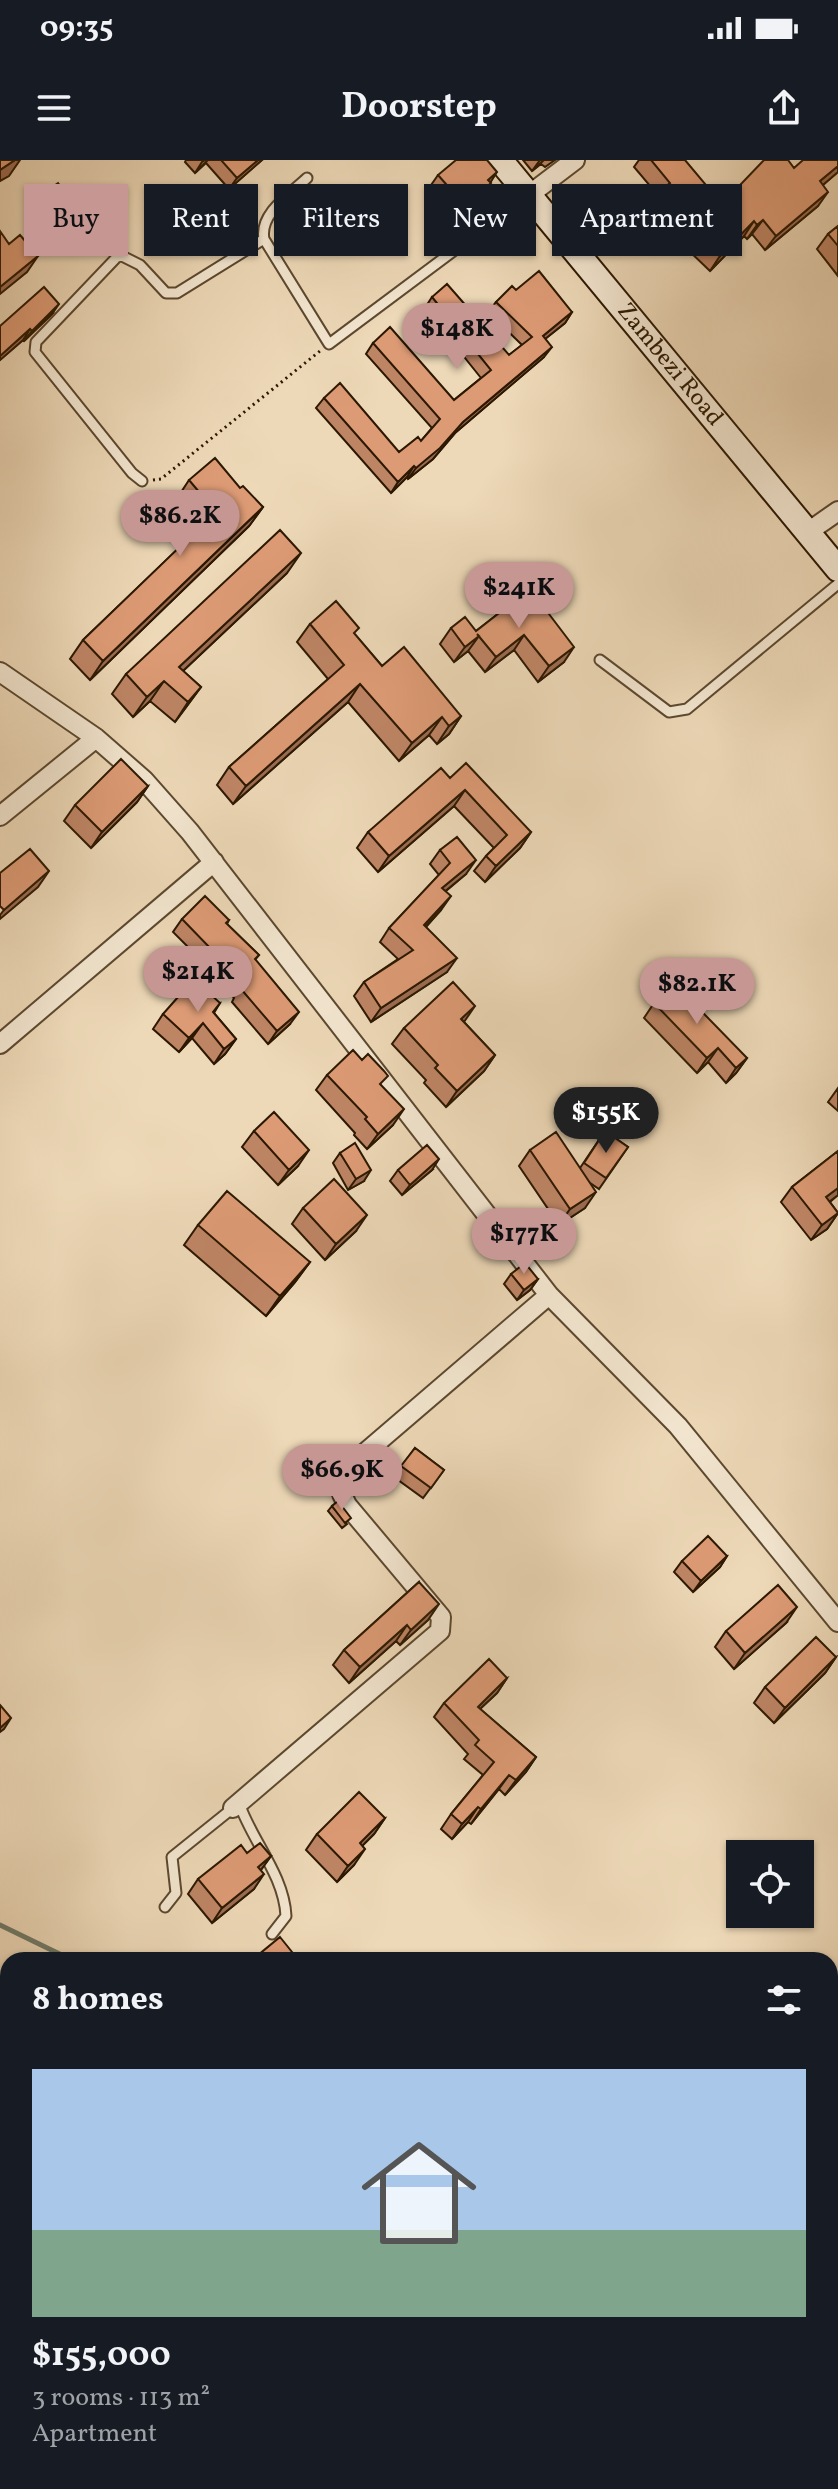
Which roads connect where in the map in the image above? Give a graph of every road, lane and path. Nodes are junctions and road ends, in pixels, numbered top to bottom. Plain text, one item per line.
1 (500, 160) edge
2 (575, 160) edge
3 (307, 178) dead end
4 (520, 184) edge
5 (536, 190) edge
6 (536, 203) edge
7 (264, 239) junction
8 (447, 256) edge
9 (329, 344) junction
10 (142, 481) joint
11 (838, 511) edge
12 (808, 532) junction
13 (838, 569) edge
14 (838, 584) edge
15 (600, 660) dead end
16 (0, 672) edge
17 (96, 738) junction
18 (0, 816) edge
19 (214, 862) junction
20 (0, 1044) edge
21 (549, 1295) junction
22 (838, 1622) edge
23 (236, 1805) junction
24 (165, 1907) dead end
25 (272, 1934) dead end

1 - 4 main road, Zambezi Road
2 - 5 street
3 - 7 lane
6 - 12 main road, Zambezi Road
7 - 9 lane
7 - 10 lane
8 - 9 lane
9 - 10 path
11 - 12 street
12 - 13 main road, Zambezi Road
14 - 15 lane
16 - 17 street
17 - 18 street
17 - 19 street
19 - 20 street
19 - 21 street
21 - 22 street
21 - 23 street
23 - 24 lane
23 - 25 lane

